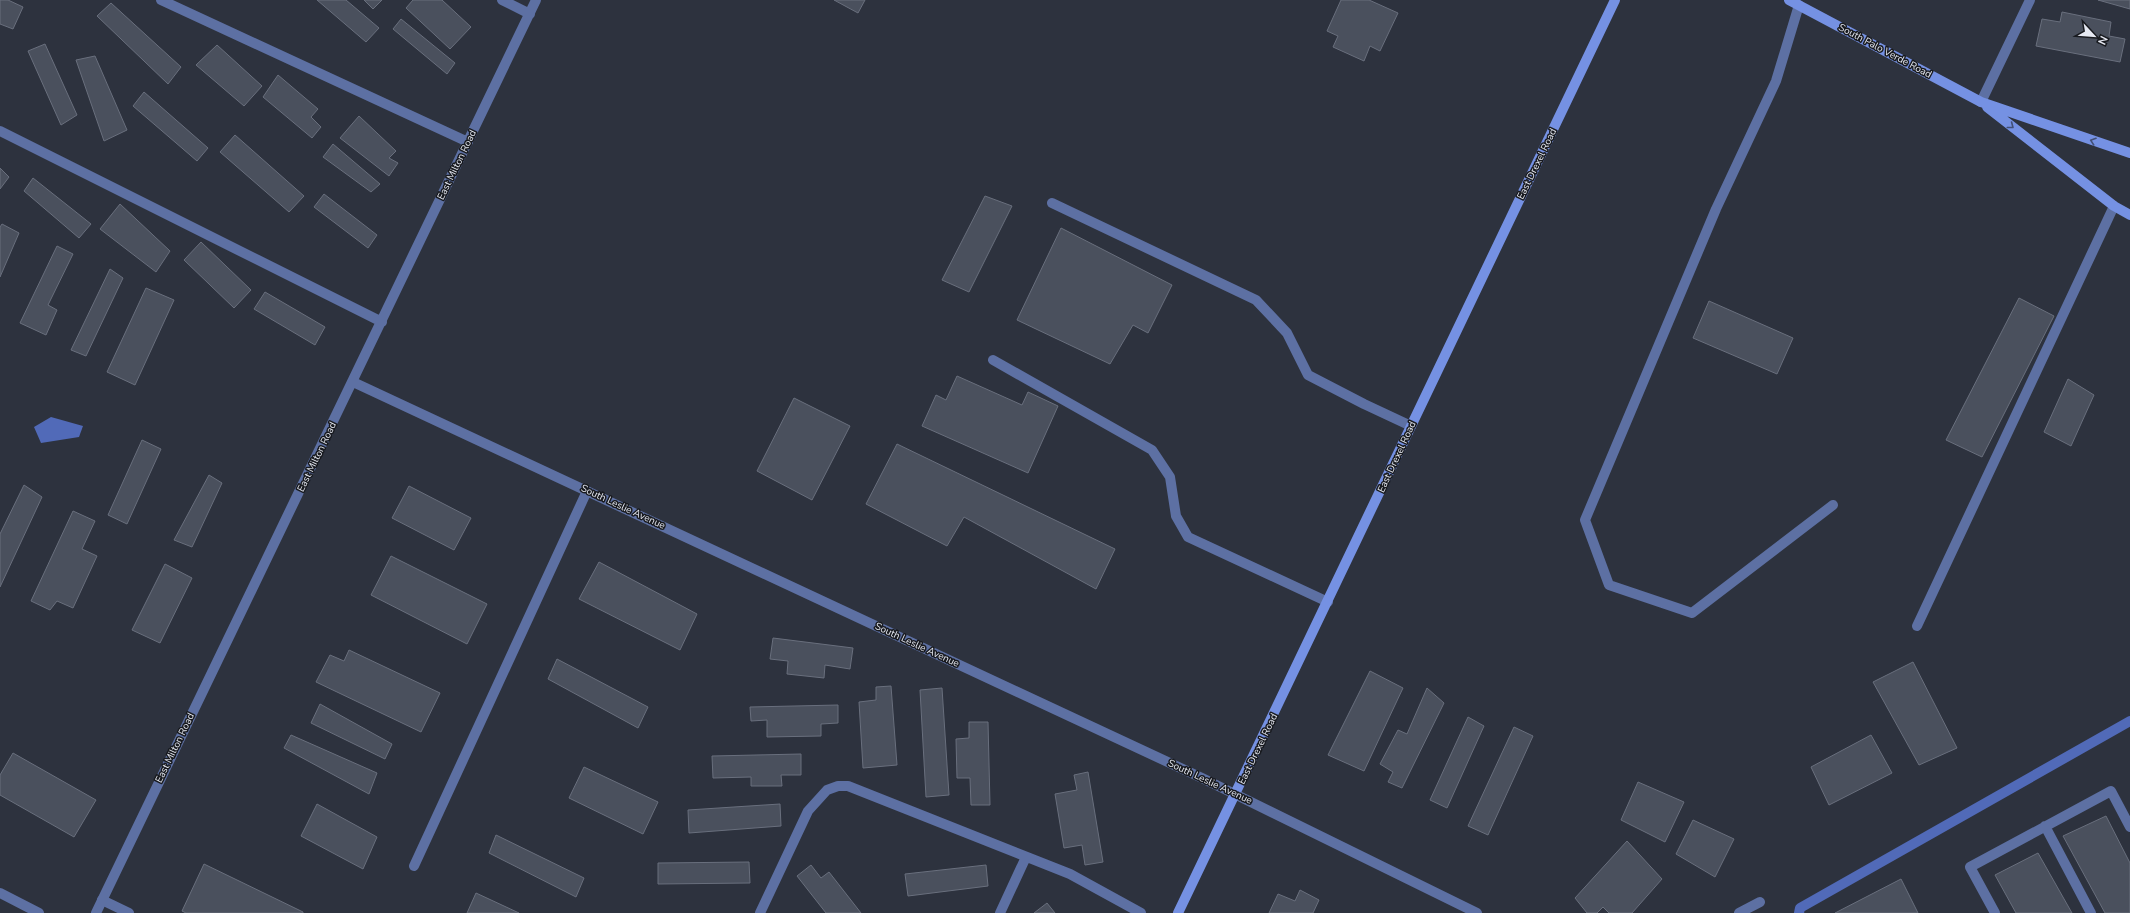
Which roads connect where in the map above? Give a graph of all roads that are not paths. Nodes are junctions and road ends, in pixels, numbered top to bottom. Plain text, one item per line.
1 (161, 0) edge
2 (502, 0) edge
3 (536, 0) edge
4 (1615, 0) edge
5 (1789, 0) edge
6 (2030, 0) edge
7 (1800, 2) edge
8 (530, 14) junction
9 (1980, 102) junction
10 (0, 131) edge
11 (468, 142) junction
12 (2130, 153) edge
13 (1052, 204) dead end
14 (2114, 206) junction
15 (2130, 215) edge
16 (382, 322) junction
17 (993, 360) dead end
18 (354, 382) junction
19 (1411, 426) junction
20 (587, 491) junction
21 (1833, 505) dead end
22 (1328, 602) junction
23 (1917, 626) dead end
24 (1236, 794) junction
25 (2045, 826) junction
26 (2130, 826) edge
27 (1026, 857) junction
28 (414, 866) dead end
29 (0, 893) edge
30 (102, 900) junction
31 (1760, 902) dead end
32 (39, 913) edge
33 (96, 913) edge
34 (129, 913) edge
35 (760, 913) edge
36 (1000, 913) edge
37 (1141, 913) edge
38 (1178, 913) edge
39 (1477, 913) edge
40 (1739, 913) edge
41 (1995, 913) edge
42 (2091, 913) edge

1 - 11 street
2 - 8 street
3 - 8 street, East Milton Road
4 - 19 street, East Drexel Road
5 - 7 street, South Palo Verde Road
6 - 9 street
7 - 9 street, South Palo Verde Road
7 - 21 street
8 - 11 street, East Milton Road
12 -> 9 street, South Palo Verde Road
9 -> 14 street, South Palo Verde Road
10 - 16 street
11 - 16 street, East Milton Road
13 - 19 street
14 - 15 street, South Palo Verde Road
14 - 23 street
16 - 18 street, East Milton Road
17 - 22 street
18 - 20 street, South Leslie Avenue
18 - 30 street, East Milton Road
19 - 22 street, East Drexel Road
20 - 24 street, South Leslie Avenue
20 - 28 street
22 - 24 street, East Drexel Road
24 - 38 street, East Drexel Road
24 - 39 street, South Leslie Avenue
25 - 26 street
25 - 41 street
25 - 42 street
27 - 35 street
27 - 36 street
27 - 37 street
29 - 32 street
30 - 33 street, East Milton Road
30 - 34 street
31 - 40 street

